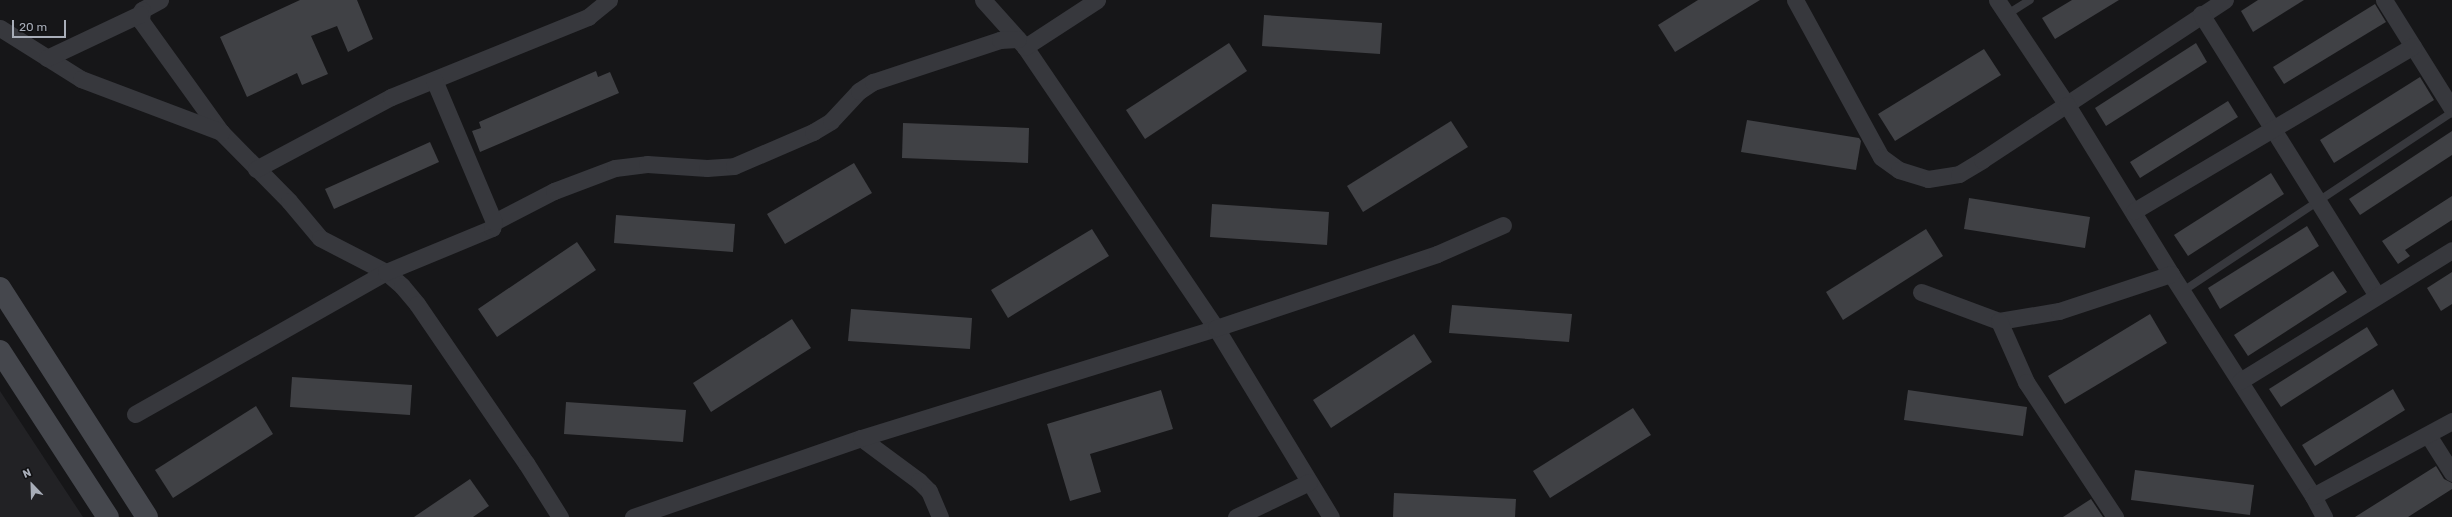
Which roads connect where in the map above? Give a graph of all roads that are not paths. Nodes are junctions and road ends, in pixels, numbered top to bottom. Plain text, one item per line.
1 (159, 0) edge
2 (609, 0) edge
3 (983, 0) edge
4 (1097, 0) edge
5 (1795, 0) edge
6 (1997, 0) edge
7 (2030, 0) edge
8 (2225, 0) edge
9 (2384, 0) edge
10 (140, 14) junction
11 (2201, 14) junction
12 (2006, 15) junction
13 (0, 28) edge
14 (1022, 43) junction
15 (2413, 46) junction
16 (47, 58) junction
17 (434, 80) junction
18 (2067, 105) junction
19 (2452, 110) edge
20 (2271, 130) junction
21 (221, 132) junction
22 (256, 169) junction
23 (2318, 202) junction
24 (2134, 211) junction
25 (494, 222) junction
26 (1503, 225) dead end
27 (2452, 250) edge
28 (386, 272) junction
29 (2171, 274) junction
30 (0, 288) edge
31 (2183, 291) junction
32 (1921, 292) dead end
33 (2377, 296) junction
34 (1999, 321) junction
35 (1216, 328) junction
36 (0, 352) edge
37 (2240, 382) junction
38 (135, 414) dead end
39 (2452, 421) edge
40 (2428, 436) junction
41 (861, 438) junction
42 (2452, 473) edge
43 (1309, 482) junction
44 (2313, 496) junction
45 (108, 517) edge
46 (147, 517) edge
47 (560, 517) edge
48 (633, 517) edge
49 (940, 517) edge
50 (1236, 517) edge
51 (1331, 517) edge
52 (2115, 517) edge
53 (2324, 517) edge

1 - 10 street
2 - 17 street
3 - 14 street
4 - 14 street
5 - 18 street
6 - 12 street
7 - 12 lane
8 - 11 street
9 - 15 street
10 - 16 street
10 - 21 street
11 - 18 street
11 - 20 street
12 - 18 street
13 - 16 street
14 - 25 street
14 - 35 street
15 - 19 street
15 - 20 street
16 - 21 street
17 - 22 street
17 - 25 street
18 - 24 street
19 - 23 lane
20 - 23 street
20 - 24 street
21 - 22 street
22 - 28 street
23 - 31 lane
23 - 33 street
24 - 29 street
25 - 28 street
26 - 35 street
27 - 33 street
28 - 38 street
28 - 47 street
29 - 31 street
29 - 34 street
30 - 46 main road
31 - 37 street
32 - 34 street
33 - 37 street
34 - 52 street
35 - 41 street
35 - 43 street
36 - 45 main road
37 - 44 street
39 - 40 street
40 - 42 street
40 - 44 street
41 - 48 street
41 - 49 street
43 - 50 street
43 - 51 street
44 - 53 street

